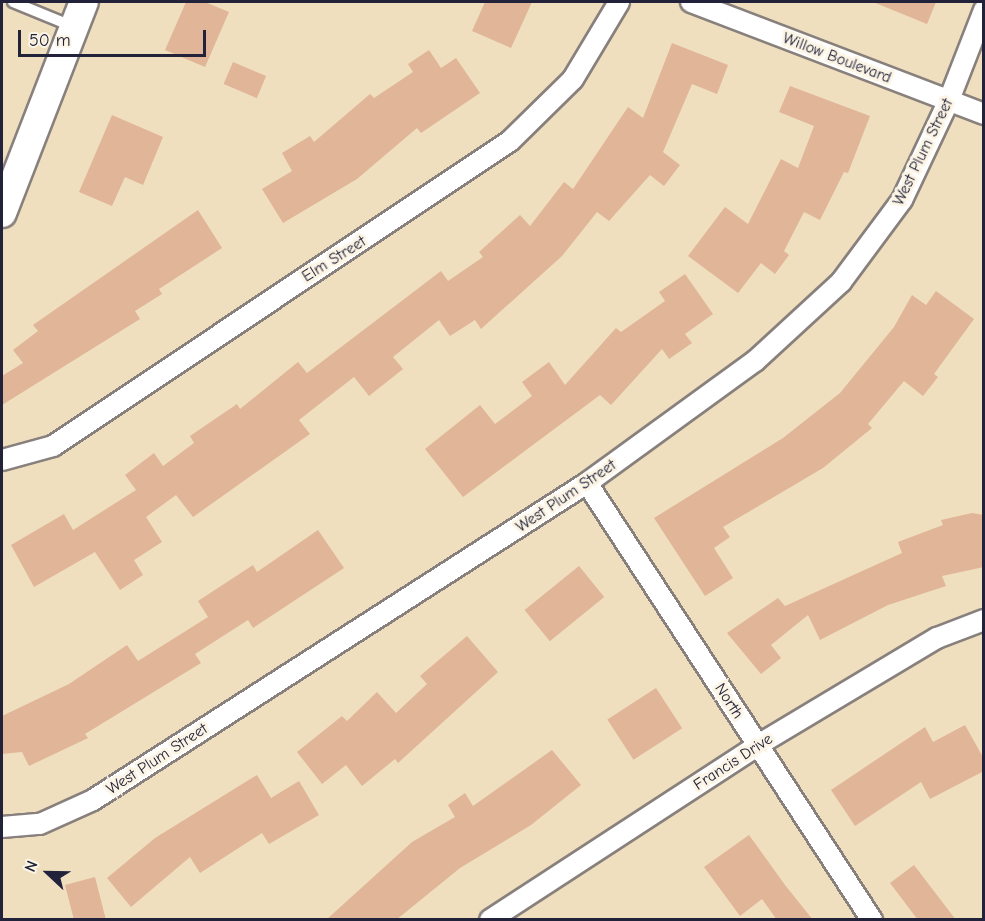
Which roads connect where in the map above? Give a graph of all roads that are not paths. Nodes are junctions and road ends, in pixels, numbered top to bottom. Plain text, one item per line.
1 (12, 2) edge
2 (619, 2) edge
3 (691, 2) edge
4 (984, 10) edge
5 (79, 14) edge
6 (949, 100) junction
7 (984, 114) edge
8 (2, 213) edge
9 (2, 460) edge
10 (587, 483) junction
11 (984, 620) edge
12 (758, 745) junction
13 (2, 827) edge
14 (490, 920) edge
15 (872, 920) edge

1 - 5 lane
2 - 9 street, Elm Street
3 - 6 street, Willow Boulevard
4 - 6 street, West Plum Street
5 - 8 street
6 - 7 street, Willow Boulevard
6 - 10 street, West Plum Street
10 - 12 street, North
10 - 13 street, West Plum Street
11 - 12 street, Francis Drive
12 - 14 street, Francis Drive
12 - 15 street, North

